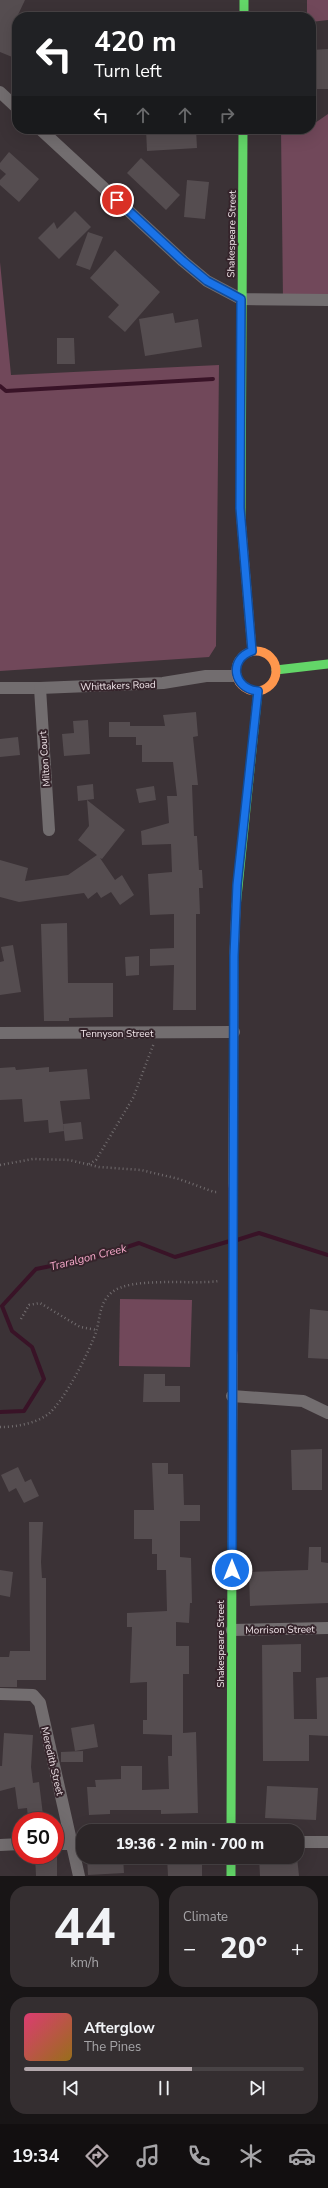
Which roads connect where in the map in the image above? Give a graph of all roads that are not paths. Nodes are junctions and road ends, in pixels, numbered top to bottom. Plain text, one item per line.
1 (244, 0) edge
2 (244, 12) edge
3 (0, 92) edge
4 (12, 103) edge
5 (45, 134) edge
6 (243, 134) edge
7 (241, 299) junction
8 (328, 300) edge
9 (252, 651) junction
10 (328, 664) edge
11 (276, 670) junction
12 (236, 676) junction
13 (0, 688) edge
14 (40, 688) junction
15 (258, 691) junction
16 (49, 830) dead end
17 (234, 1032) junction
18 (0, 1034) edge
19 (232, 1396) junction
20 (328, 1413) edge
21 (328, 1628) edge
22 (232, 1630) junction
23 (0, 1694) edge
24 (231, 1824) edge
25 (76, 1840) edge
26 (304, 1842) edge
27 (328, 1842) edge
28 (0, 1844) edge
29 (12, 1844) edge
30 (64, 1844) edge
31 (76, 1844) edge
32 (78, 1864) edge
33 (231, 1864) edge
34 (79, 1876) edge
35 (231, 1876) edge

1 - 2 main road
3 - 4 street
5 - 7 street
6 - 7 main road, Shakespeare Street
7 - 8 street
7 - 9 main road, Shakespeare Street
9 - 11 main road
9 - 12 main road
10 - 11 main road
11 - 15 main road
12 - 14 street, Whittakers Road
12 - 15 main road
13 - 14 street, Whittakers Road
14 - 16 street, Milton Court
15 - 17 main road, Shakespeare Street
17 - 18 street, Tennyson Street
17 - 19 main road, Shakespeare Street
19 - 20 street
19 - 22 main road, Shakespeare Street
21 - 22 street, Morrison Street
22 - 24 main road, Shakespeare Street
23 - 25 street, Meredith Street
26 - 27 street
28 - 29 street
30 - 31 street
32 - 34 street, Meredith Street
33 - 35 main road

